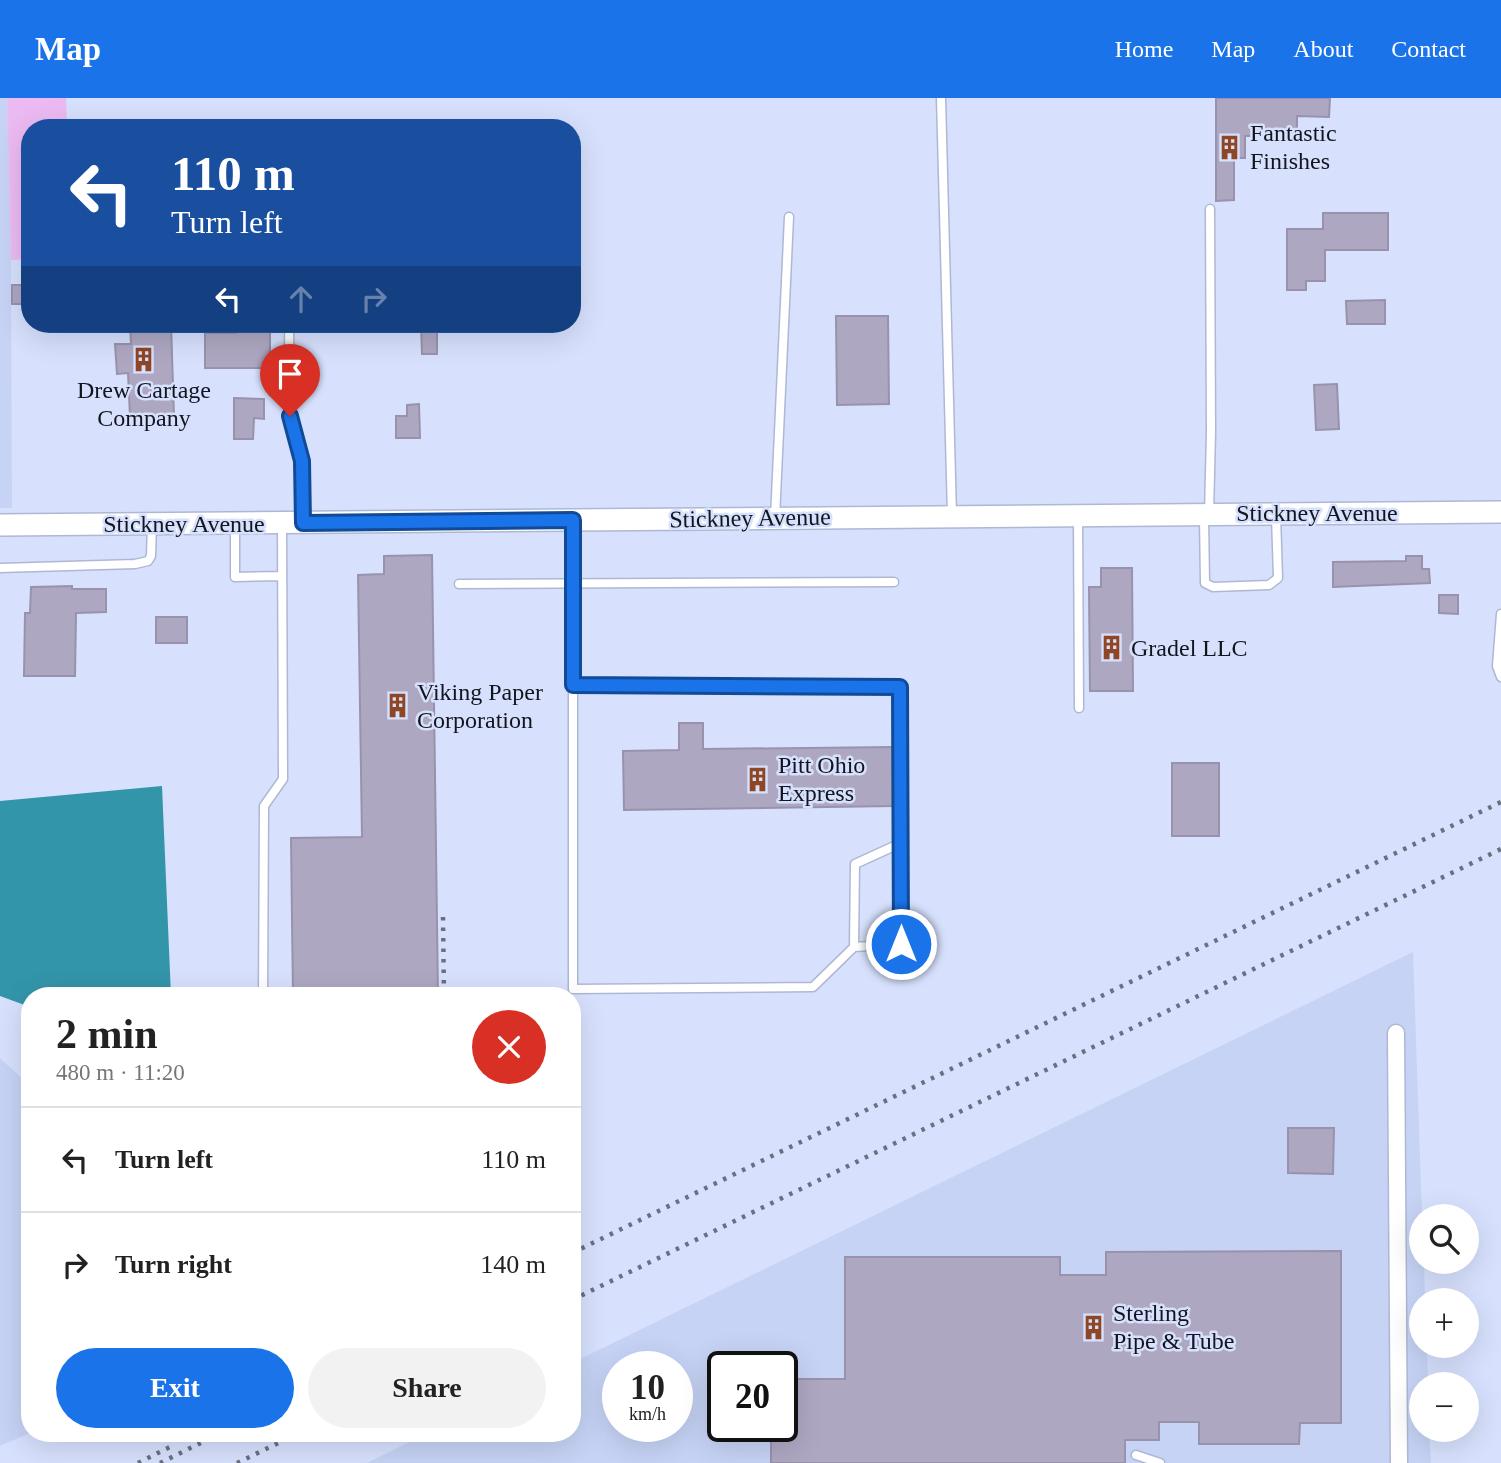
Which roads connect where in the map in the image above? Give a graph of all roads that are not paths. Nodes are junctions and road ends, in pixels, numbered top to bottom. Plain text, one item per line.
1 (940, 98) edge
2 (1210, 209) dead end
3 (789, 217) dead end
4 (289, 333) edge
5 (1501, 512) edge
6 (1276, 513) junction
7 (1206, 514) junction
8 (1078, 515) junction
9 (952, 516) junction
10 (775, 518) junction
11 (573, 520) junction
12 (235, 523) junction
13 (292, 523) junction
14 (152, 524) junction
15 (0, 525) edge
16 (0, 568) edge
17 (282, 576) junction
18 (573, 582) junction
19 (894, 582) dead end
20 (459, 584) dead end
21 (1501, 614) edge
22 (1501, 677) edge
23 (573, 685) junction
24 (1079, 708) dead end
25 (901, 842) junction
26 (854, 947) junction
27 (263, 987) edge
28 (573, 987) edge
29 (581, 989) edge
30 (1396, 1033) dead end
31 (1136, 1455) dead end
32 (1160, 1463) edge
33 (1399, 1463) edge

1 - 9 lane
2 - 7 lane
3 - 10 lane
4 - 13 lane
5 - 6 street, Stickney Avenue
6 - 7 street, Stickney Avenue
6 - 7 lane
7 - 8 street, Stickney Avenue
8 - 9 street, Stickney Avenue
8 - 24 lane
9 - 10 street, Stickney Avenue
10 - 11 street, Stickney Avenue
11 - 13 street, Stickney Avenue
11 - 18 lane
12 - 13 street, Stickney Avenue
12 - 14 street, Stickney Avenue
12 - 17 lane
13 - 17 lane
14 - 15 street, Stickney Avenue
14 - 16 lane
17 - 27 lane
18 - 19 lane
18 - 20 lane
18 - 23 lane
21 - 22 lane
23 - 25 lane
23 - 28 lane
25 - 26 lane
25 - 26 lane
26 - 29 lane
30 - 33 street
31 - 32 lane

